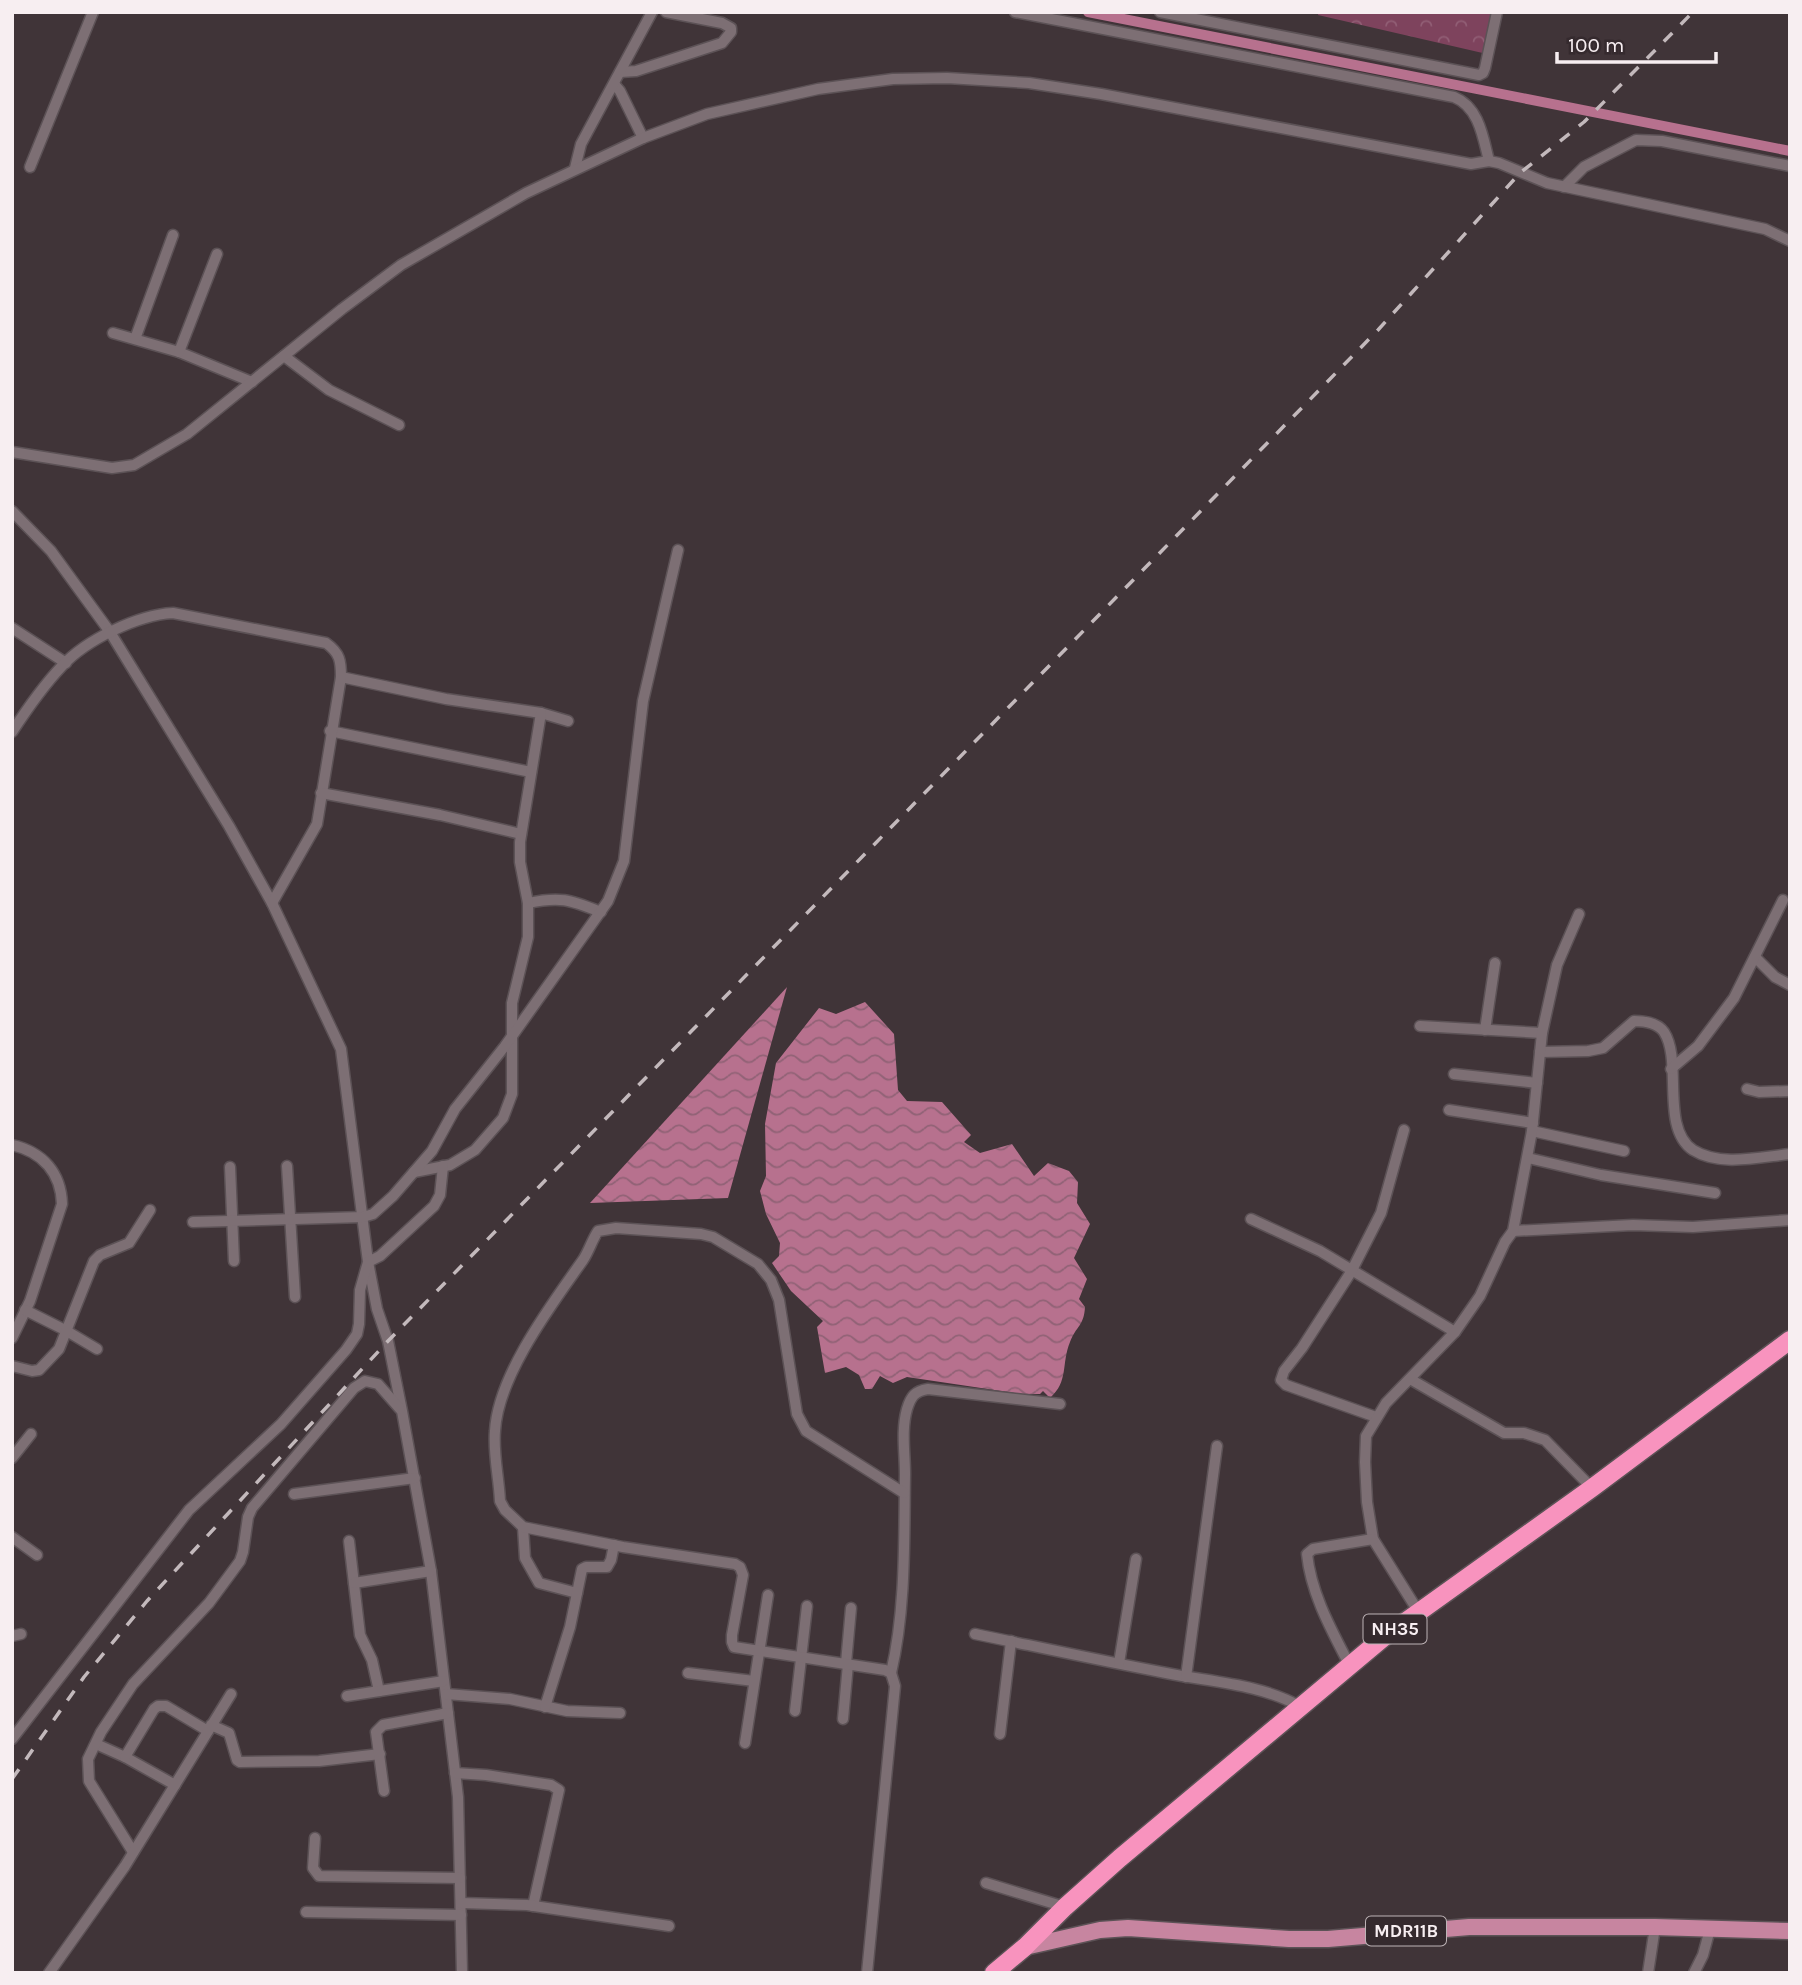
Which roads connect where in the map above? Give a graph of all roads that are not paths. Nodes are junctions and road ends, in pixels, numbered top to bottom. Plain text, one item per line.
1 (93, 12) edge
2 (652, 12) edge
3 (666, 12) edge
4 (1015, 12) edge
5 (1160, 12) edge
6 (1497, 12) edge
7 (620, 72) junction
8 (614, 84) junction
9 (643, 138) junction
10 (1489, 162) junction
11 (1790, 166) edge
12 (30, 167) dead end
13 (575, 169) junction
14 (1564, 187) junction
15 (173, 235) dead end
16 (1790, 241) edge
17 (217, 254) dead end
18 (113, 333) dead end
19 (135, 339) junction
20 (179, 352) junction
21 (284, 356) junction
22 (252, 382) junction
23 (399, 425) dead end
24 (12, 452) edge
25 (12, 511) edge
26 (678, 550) dead end
27 (12, 628) edge
28 (110, 632) junction
29 (66, 663) junction
30 (341, 677) junction
31 (541, 713) junction
32 (568, 721) dead end
33 (330, 731) junction
34 (12, 732) edge
35 (531, 772) junction
36 (321, 793) junction
37 (521, 834) junction
38 (1783, 900) dead end
39 (272, 902) junction
40 (528, 903) junction
41 (601, 912) junction
42 (1579, 914) dead end
43 (1755, 957) junction
44 (1495, 963) dead end
45 (1790, 985) edge
46 (1420, 1026) dead end
47 (1485, 1030) junction
48 (1542, 1033) junction
49 (510, 1038) junction
50 (1540, 1052) junction
51 (1671, 1069) junction
52 (1454, 1074) dead end
53 (1537, 1083) junction
54 (1747, 1089) dead end
55 (1790, 1091) edge
56 (1449, 1110) dead end
57 (1532, 1127) junction
58 (1404, 1130) dead end
59 (12, 1145) edge
60 (1624, 1151) dead end
61 (1790, 1154) edge
62 (1528, 1158) junction
63 (287, 1166) dead end
64 (443, 1166) junction
65 (230, 1167) dead end
66 (413, 1172) junction
67 (1715, 1193) dead end
68 (150, 1210) dead end
69 (363, 1217) junction
70 (290, 1219) junction
71 (1251, 1219) dead end
72 (1790, 1220) edge
73 (232, 1221) junction
74 (193, 1222) dead end
75 (1513, 1231) junction
76 (234, 1261) dead end
77 (368, 1262) junction
78 (1351, 1272) junction
79 (295, 1297) dead end
80 (25, 1310) junction
81 (65, 1330) junction
82 (1455, 1332) junction
83 (12, 1339) edge
84 (1790, 1340) edge
85 (97, 1349) dead end
86 (12, 1366) edge
87 (1410, 1379) junction
88 (1060, 1404) dead end
89 (402, 1411) junction
90 (1376, 1417) junction
91 (32, 1434) dead end
92 (1217, 1446) dead end
93 (12, 1458) edge
94 (415, 1478) junction
95 (1592, 1488) junction
96 (904, 1493) junction
97 (294, 1494) dead end
98 (523, 1527) junction
99 (12, 1537) edge
100 (1373, 1539) junction
101 (349, 1541) dead end
102 (614, 1545) junction
103 (37, 1555) dead end
104 (1136, 1559) dead end
105 (431, 1571) junction
106 (354, 1583) junction
107 (577, 1593) junction
108 (768, 1595) dead end
109 (807, 1606) dead end
110 (851, 1608) dead end
111 (1419, 1611) junction
112 (975, 1634) dead end
113 (1011, 1641) junction
114 (758, 1650) junction
115 (801, 1657) junction
116 (847, 1663) junction
117 (1119, 1663) junction
118 (1350, 1666) junction
119 (688, 1672) dead end
120 (891, 1673) junction
121 (1186, 1677) junction
122 (444, 1681) junction
123 (754, 1681) junction
124 (379, 1691) junction
125 (231, 1694) dead end
126 (446, 1694) junction
127 (347, 1696) dead end
128 (545, 1707) junction
129 (1302, 1707) junction
130 (795, 1711) dead end
131 (448, 1713) junction
132 (620, 1713) dead end
133 (843, 1719) dead end
134 (210, 1728) junction
135 (1000, 1734) dead end
136 (12, 1738) edge
137 (745, 1743) dead end
138 (96, 1744) junction
139 (380, 1754) junction
140 (125, 1757) junction
141 (456, 1773) junction
142 (174, 1785) junction
143 (384, 1791) dead end
144 (315, 1838) dead end
145 (133, 1852) junction
146 (460, 1878) junction
147 (986, 1883) dead end
148 (461, 1903) junction
149 (533, 1906) junction
150 (1065, 1908) junction
151 (306, 1912) dead end
152 (461, 1915) junction
153 (669, 1927) dead end
154 (1655, 1927) junction
155 (1710, 1929) junction
156 (1790, 1931) edge
157 (1025, 1947) junction
158 (49, 1973) edge
159 (462, 1973) edge
160 (867, 1973) edge
161 (994, 1973) edge
162 (1648, 1973) edge
163 (1694, 1973) edge

1 - 12 street
2 - 7 street
3 - 7 street
4 - 10 street
5 - 6 street
7 - 8 street
8 - 9 street
8 - 13 street
9 - 10 street
9 - 13 street
10 - 14 street
11 - 14 street
13 - 21 street
14 - 16 street
15 - 19 street
17 - 20 street
18 - 19 street
19 - 20 street
20 - 22 street
21 - 22 street
21 - 23 street
22 - 24 street
25 - 28 street
26 - 41 street
27 - 29 street
28 - 29 street
28 - 30 street
28 - 39 street
29 - 34 street
30 - 31 street
30 - 33 street
31 - 32 street
31 - 35 street
33 - 35 street
33 - 36 street
35 - 37 street
36 - 37 street
36 - 39 street
37 - 40 street
38 - 43 street
39 - 69 street
40 - 41 street
40 - 49 street
41 - 49 street
42 - 48 street
43 - 45 street
43 - 51 street
44 - 47 street
46 - 47 street
47 - 48 street
48 - 50 street
49 - 64 street
49 - 66 street
50 - 51 street
50 - 53 street
51 - 61 street
52 - 53 street
53 - 57 street
54 - 55 street
56 - 57 street
57 - 60 street
57 - 62 street
58 - 78 street
59 - 80 street
62 - 67 street
62 - 75 street
63 - 70 street
64 - 66 street
64 - 77 street
65 - 73 street
66 - 69 street
68 - 81 street
69 - 70 street
69 - 77 street
70 - 73 street
70 - 79 street
71 - 78 street
72 - 75 street
73 - 74 street
73 - 76 street
75 - 82 street
77 - 89 street
77 - 136 street
78 - 82 street
78 - 90 street
80 - 81 street
80 - 83 street
81 - 85 street
81 - 86 street
82 - 87 street
84 - 95 highway, NH35
87 - 90 street
87 - 95 street
88 - 96 street
89 - 94 street
89 - 138 street
90 - 100 street
91 - 93 street
92 - 121 street
94 - 97 street
94 - 105 street
95 - 111 highway, NH35
96 - 98 street
96 - 120 street
98 - 102 street
98 - 107 street
99 - 103 street
100 - 111 street
100 - 118 street
101 - 106 street
102 - 107 street
102 - 114 street
104 - 117 street
105 - 106 street
105 - 122 street
106 - 124 street
107 - 128 street
108 - 114 street
109 - 115 street
110 - 116 street
111 - 118 highway, NH35
112 - 113 street
113 - 117 street
113 - 135 street
114 - 115 street
114 - 123 street
115 - 116 street
115 - 130 street
116 - 120 street
116 - 133 street
117 - 121 street
118 - 129 highway, NH35
119 - 123 street
120 - 160 street
121 - 129 street
122 - 124 street
122 - 126 street
123 - 137 street
124 - 127 street
125 - 134 street
126 - 128 street
126 - 131 street
128 - 132 street
129 - 150 highway, NH35
131 - 139 street
131 - 141 street
134 - 139 street
134 - 140 street
134 - 142 street
138 - 140 street
138 - 145 street
139 - 143 street
140 - 142 street
141 - 146 street
141 - 149 street
142 - 145 street
144 - 146 street
145 - 158 street
146 - 148 street
147 - 150 street
148 - 149 street
148 - 152 street
149 - 153 street
150 - 157 highway, NH35
151 - 152 street
152 - 159 street
154 - 155 main road, MDR11B
154 - 157 main road, MDR11B
154 - 162 street
155 - 156 main road, MDR11B
155 - 163 street
157 - 161 highway, NH35

